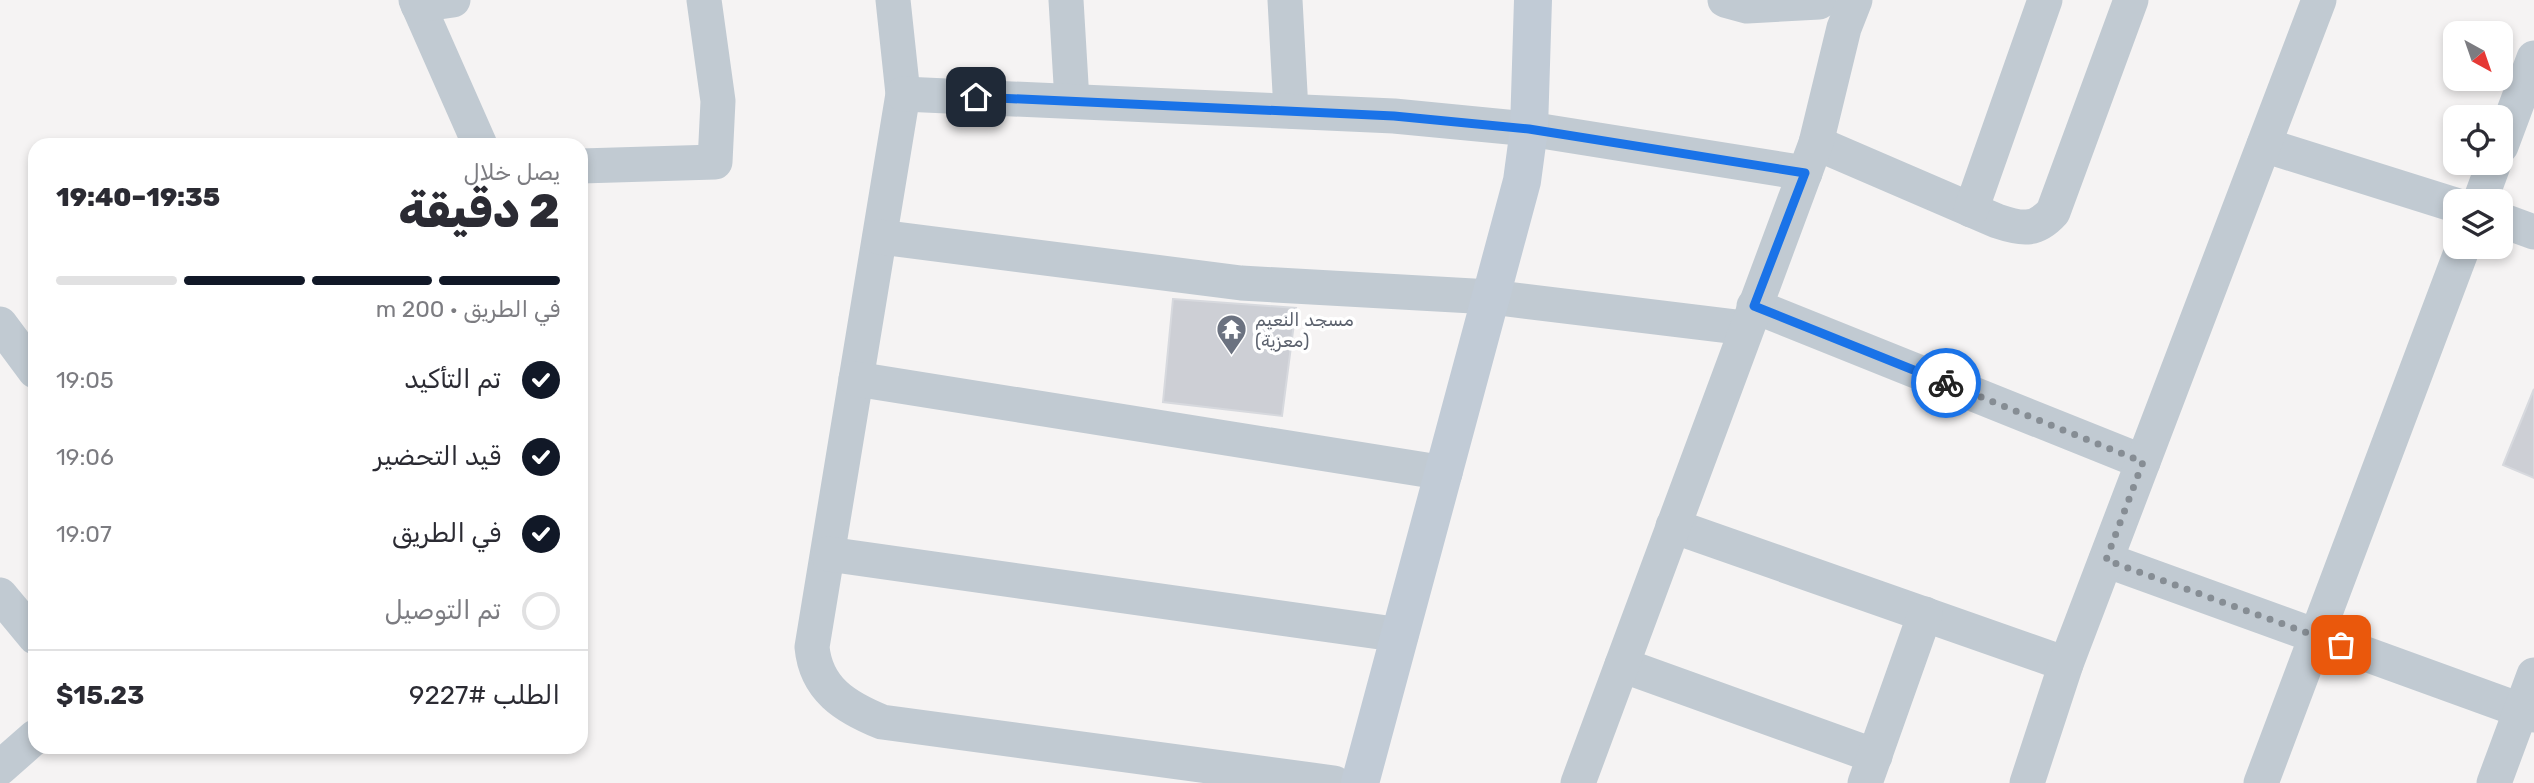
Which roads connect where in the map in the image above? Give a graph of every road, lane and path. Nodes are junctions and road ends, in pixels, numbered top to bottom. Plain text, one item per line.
1 (453, 0) edge
2 (705, 0) edge
3 (893, 0) edge
4 (1066, 0) edge
5 (1285, 0) edge
6 (1534, 0) edge
7 (1725, 0) edge
8 (2045, 0) edge
9 (2131, 0) edge
10 (2319, 0) edge
11 (1818, 1) edge
12 (417, 3) edge
13 (1849, 14) edge
14 (2534, 58) edge
15 (904, 94) junction
16 (1072, 101) junction
17 (1291, 111) junction
18 (2513, 114) edge
19 (1529, 129) junction
20 (477, 138) edge
21 (2264, 145) junction
22 (1810, 158) junction
23 (588, 166) edge
24 (2443, 201) edge
25 (1971, 210) junction
26 (2513, 224) edge
27 (2534, 232) edge
28 (880, 237) junction
29 (2458, 259) edge
30 (1491, 297) junction
31 (1749, 317) junction
32 (3, 334) edge
33 (28, 363) edge
34 (856, 379) junction
35 (2143, 462) junction
36 (1445, 473) junction
37 (1673, 526) junction
38 (828, 554) junction
39 (2106, 560) junction
40 (0, 595) edge
41 (1925, 614) junction
42 (28, 629) edge
43 (1401, 635) junction
44 (2316, 636) junction
45 (2066, 664) junction
46 (1622, 665) junction
47 (2534, 675) edge
48 (2527, 713) edge
49 (28, 743) edge
50 (0, 768) edge
51 (1870, 770) edge
52 (1334, 783) edge
53 (1360, 783) edge
54 (1578, 783) edge
55 (2026, 783) edge
56 (2261, 783) edge
57 (2494, 783) edge

1 - 12 street
2 - 23 street
3 - 15 street
4 - 16 street
5 - 17 street
6 - 19 main road
7 - 11 street
8 - 25 street
9 - 25 street
10 - 21 street
11 - 13 street
12 - 20 street
13 - 22 street
14 - 18 street
15 - 16 street
15 - 28 street
16 - 17 street
17 - 19 street
19 - 22 street
19 - 30 main road
21 - 24 street
21 - 35 street
22 - 25 street
22 - 31 street
26 - 27 street
28 - 30 street
28 - 34 street
29 - 44 street
30 - 31 street
30 - 36 main road
31 - 35 street
31 - 37 street
32 - 33 street
34 - 36 street
34 - 38 street
35 - 39 street
36 - 43 main road
37 - 41 street
37 - 46 street
38 - 43 street
38 - 52 street
39 - 44 street
39 - 45 street
40 - 42 street
41 - 45 street
41 - 51 street
43 - 53 main road
44 - 48 street
44 - 56 street
45 - 55 street
46 - 51 street
46 - 54 street
47 - 48 street
48 - 57 street
49 - 50 street

